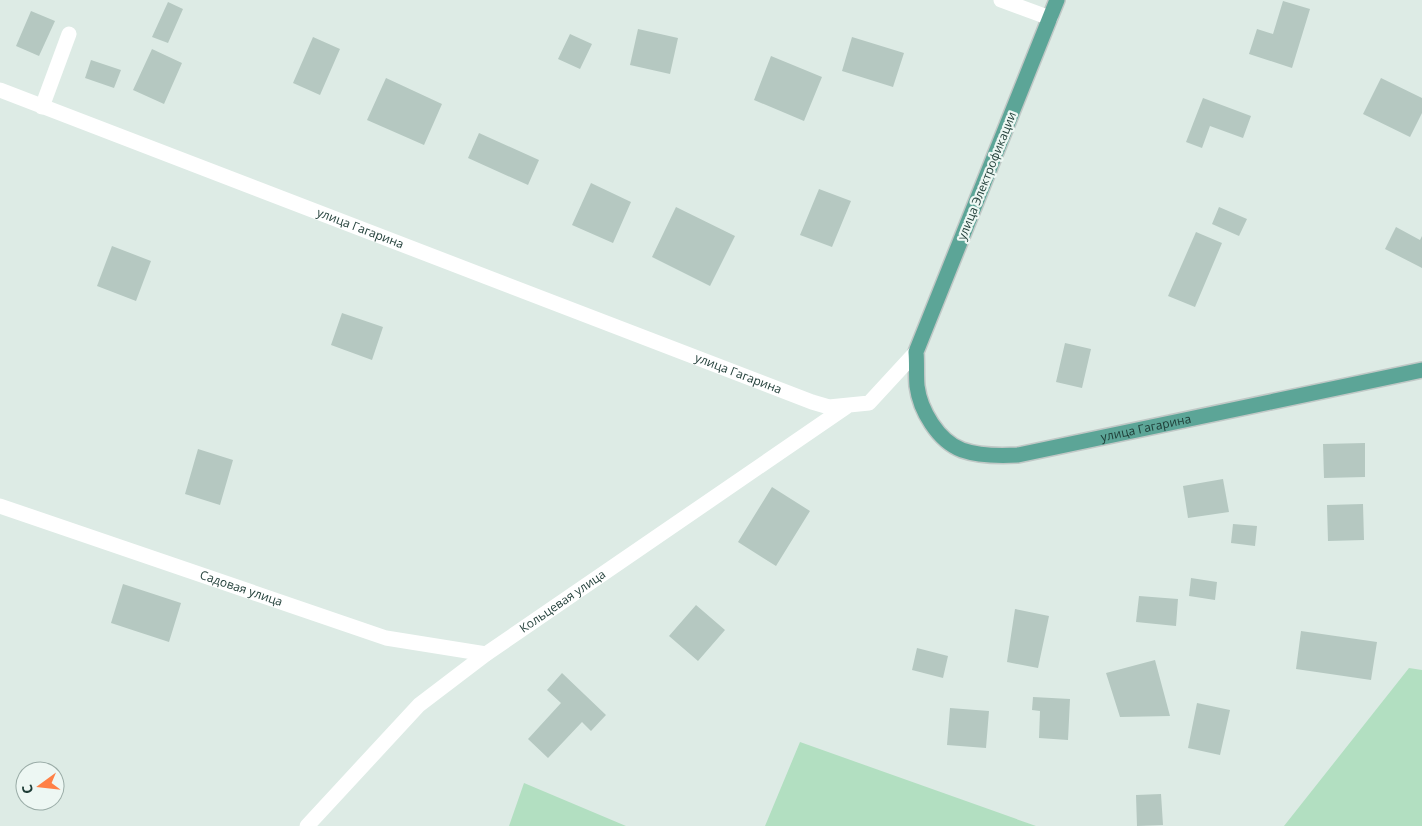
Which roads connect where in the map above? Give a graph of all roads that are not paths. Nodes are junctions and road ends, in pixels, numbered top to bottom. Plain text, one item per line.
1 (1001, 0) edge
2 (1056, 0) edge
3 (1050, 18) junction
4 (69, 34) dead end
5 (0, 90) edge
6 (42, 107) junction
7 (916, 352) junction
8 (1422, 370) edge
9 (846, 407) junction
10 (0, 506) edge
11 (486, 654) junction
12 (307, 826) edge

1 - 3 street
2 - 3 main road, улица Электрофикации
3 - 7 main road, улица Электрофикации
4 - 6 street
5 - 6 street, улица Гагарина
6 - 9 street, улица Гагарина
7 - 8 main road, улица Гагарина
7 - 9 street, улица Гагарина
9 - 11 street, Кольцевая улица
10 - 11 street, Садовая улица
11 - 12 street, Кольцевая улица

